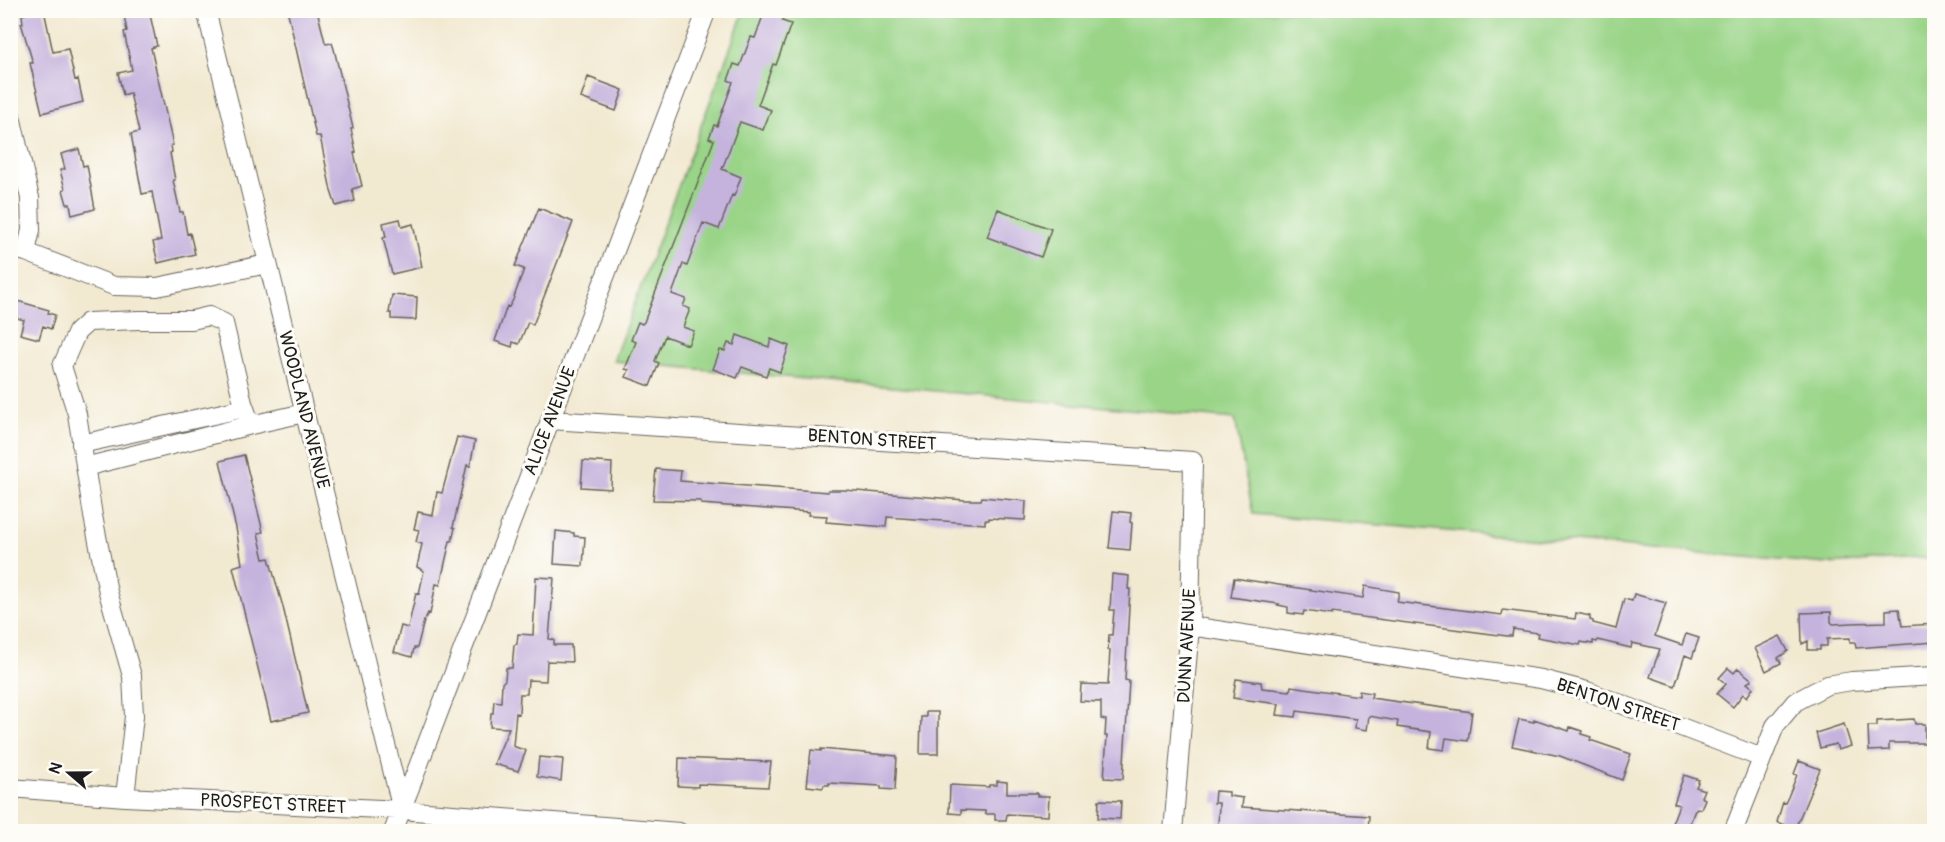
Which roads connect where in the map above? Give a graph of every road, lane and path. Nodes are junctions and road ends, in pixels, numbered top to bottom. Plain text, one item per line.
1 (206, 10) edge
2 (707, 10) edge
3 (10, 112) edge
4 (18, 250) edge
5 (267, 264) junction
6 (304, 413) junction
7 (248, 417) junction
8 (550, 420) junction
9 (81, 444) junction
10 (1193, 460) joint
11 (85, 467) junction
12 (1190, 626) junction
13 (1935, 676) edge
14 (1762, 758) junction
15 (10, 788) edge
16 (124, 797) junction
17 (402, 810) junction
18 (393, 831) edge
19 (680, 831) edge
20 (1173, 831) edge
21 (1733, 831) edge

1 - 5 street, WOODLAND AVENUE
2 - 8 street, ALICE AVENUE
3 - 4 street
4 - 5 street
5 - 6 street, WOODLAND AVENUE
6 - 7 street
6 - 17 street, WOODLAND AVENUE
7 - 9 street
7 - 9 street
7 - 11 street
8 - 10 street, BENTON STREET
8 - 17 street, ALICE AVENUE
9 - 11 street
10 - 12 street, DUNN AVENUE
11 - 16 street
12 - 14 street, BENTON STREET
12 - 20 street, DUNN AVENUE
13 - 14 street
14 - 21 street
15 - 16 street, PROSPECT STREET
16 - 17 street, PROSPECT STREET
17 - 18 street, ALICE AVENUE
17 - 19 street, PROSPECT STREET

